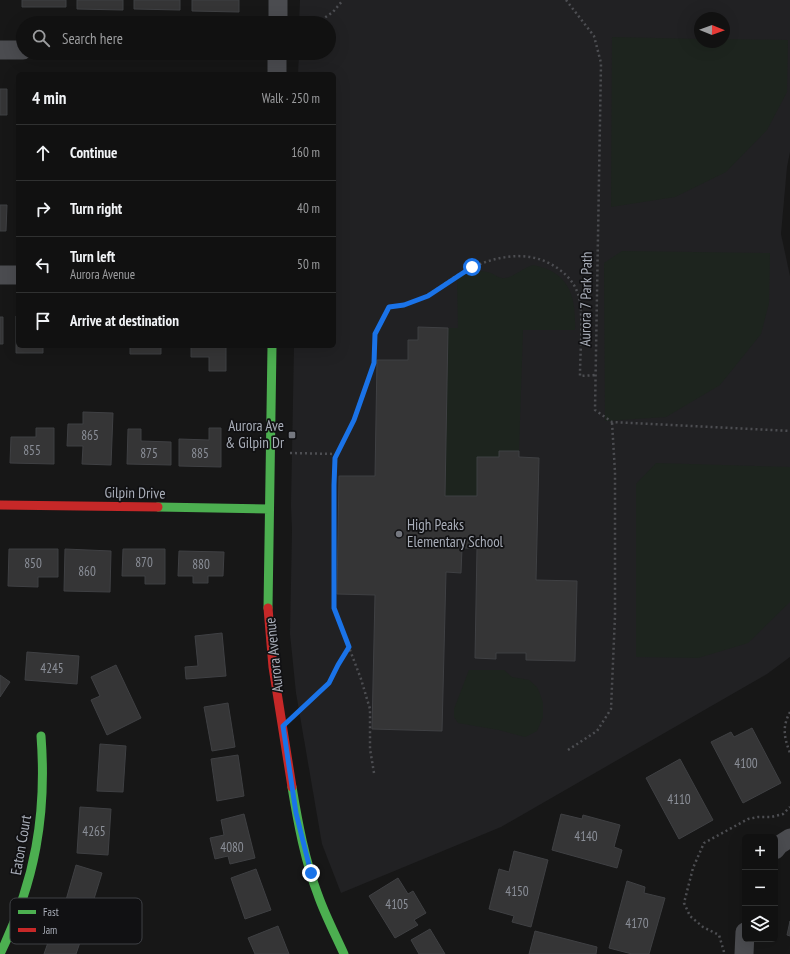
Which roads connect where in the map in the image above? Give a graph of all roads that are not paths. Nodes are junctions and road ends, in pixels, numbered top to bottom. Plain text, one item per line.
1 (278, 0) edge
2 (278, 16) edge
3 (0, 50) edge
4 (16, 50) edge
5 (277, 60) edge
6 (277, 72) edge
7 (0, 275) edge
8 (16, 276) edge
9 (272, 348) edge
10 (0, 505) edge
11 (269, 509) junction
12 (41, 736) dead end
13 (790, 838) edge
14 (778, 847) edge
15 (24, 898) edge
16 (10, 935) edge
17 (745, 942) edge
18 (0, 954) edge
19 (344, 954) edge
20 (744, 954) edge

1 - 2 street
3 - 4 street
5 - 6 street
7 - 8 street
9 - 11 street, Aurora Avenue
10 - 11 street, Gilpin Drive
11 - 19 street, Aurora Avenue
12 - 15 street, Eaton Court
13 - 14 street
16 - 18 street, Eaton Court
17 - 20 street

